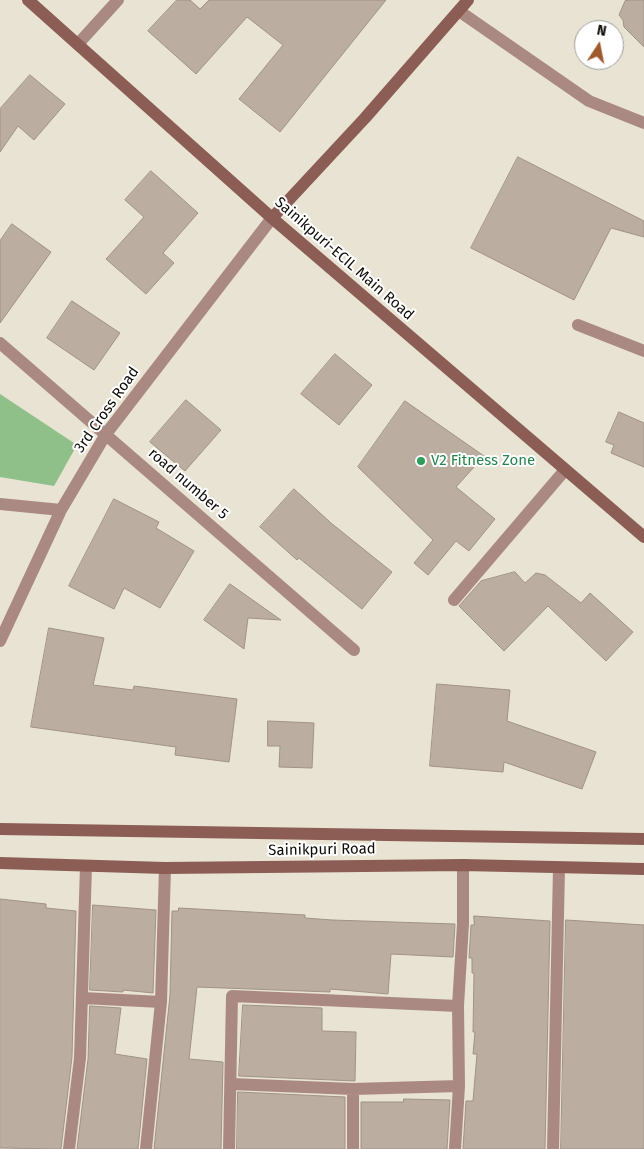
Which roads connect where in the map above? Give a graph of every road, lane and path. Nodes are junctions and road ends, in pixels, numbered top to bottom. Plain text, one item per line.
1 (28, 0) edge
2 (118, 0) edge
3 (468, 0) edge
4 (459, 10) junction
5 (78, 44) junction
6 (644, 123) edge
7 (272, 218) junction
8 (578, 325) dead end
9 (0, 344) edge
10 (644, 350) edge
11 (106, 434) junction
12 (565, 470) junction
13 (0, 504) edge
14 (61, 510) junction
15 (644, 537) edge
16 (454, 600) dead end
17 (0, 640) edge
18 (354, 650) dead end
19 (0, 829) edge
20 (644, 839) edge
21 (0, 863) edge
22 (463, 865) junction
23 (86, 866) junction
24 (165, 868) junction
25 (559, 868) junction
26 (644, 868) edge
27 (83, 998) junction
28 (162, 1002) junction
29 (458, 1006) junction
30 (230, 1084) junction
31 (459, 1086) junction
32 (353, 1089) junction
33 (69, 1149) edge
34 (146, 1149) edge
35 (229, 1149) edge
36 (353, 1149) edge
37 (455, 1149) edge
38 (553, 1149) edge

1 - 5 main road, Sainikpuri-ECIL Main Road
2 - 5 street
3 - 4 main road
4 - 6 street
4 - 7 main road
5 - 7 main road, Sainikpuri-ECIL Main Road
7 - 11 street, 3rd Cross Road
7 - 12 main road, Sainikpuri-ECIL Main Road
8 - 10 street
9 - 11 street, road number 5
11 - 14 street, 3rd Cross Road
11 - 18 street, road number 5
12 - 15 main road, Sainikpuri-ECIL Main Road
12 - 16 street
13 - 14 street
14 - 17 street, 3rd Cross Road
19 - 20 main road, Sainikpuri Road
21 - 23 main road, Sainikpuri Road
22 - 24 main road, Sainikpuri Road
22 - 25 main road, Sainikpuri Road
22 - 29 street
23 - 24 main road, Sainikpuri Road
23 - 27 street
24 - 28 street
25 - 26 main road, Sainikpuri Road
25 - 38 street
27 - 28 street
27 - 33 street
28 - 34 street
29 - 30 street
29 - 31 street
30 - 32 street
30 - 35 street
31 - 32 street
31 - 37 street
32 - 36 street

